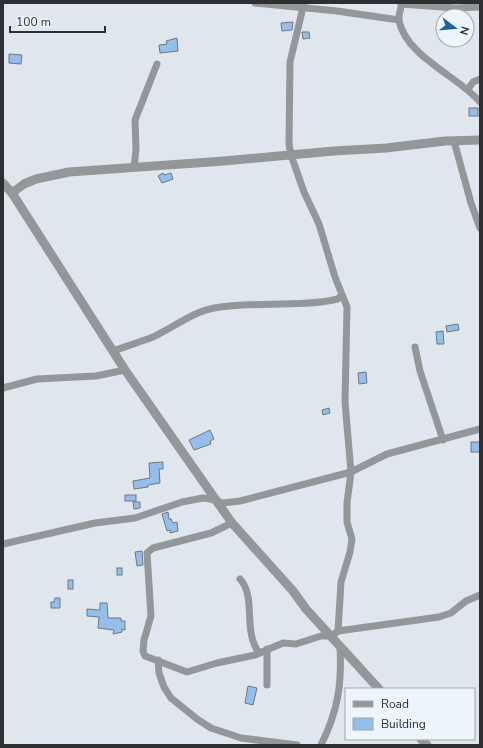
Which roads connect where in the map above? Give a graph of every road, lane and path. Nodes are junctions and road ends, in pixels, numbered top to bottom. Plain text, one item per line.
1 (256, 3) edge
2 (401, 3) edge
3 (304, 5) edge
4 (455, 5) edge
5 (480, 8) edge
6 (399, 20) junction
7 (157, 64) dead end
8 (480, 79) edge
9 (468, 89) junction
10 (480, 102) edge
11 (480, 140) edge
12 (454, 141) junction
13 (291, 155) junction
14 (134, 168) junction
15 (3, 183) edge
16 (12, 193) junction
17 (480, 228) edge
18 (341, 295) junction
19 (415, 347) dead end
20 (113, 351) junction
21 (125, 370) junction
22 (3, 388) edge
23 (480, 430) edge
24 (443, 440) junction
25 (351, 472) junction
26 (217, 501) junction
27 (232, 523) junction
28 (3, 544) edge
29 (240, 579) dead end
30 (480, 595) edge
31 (335, 634) junction
32 (340, 647) junction
33 (267, 650) junction
34 (258, 653) junction
35 (158, 660) junction
36 (267, 685) dead end
37 (378, 688) edge
38 (297, 745) edge
39 (320, 745) edge

1 - 3 street
2 - 4 street
2 - 6 street
3 - 6 street
3 - 13 street
4 - 5 street
6 - 9 street
7 - 14 street
8 - 9 street
9 - 10 street
11 - 12 street
12 - 13 street
12 - 17 street
13 - 14 street
13 - 18 street
14 - 16 street
15 - 16 street
16 - 20 street
18 - 20 street
18 - 25 street
19 - 24 street
20 - 21 street
21 - 22 street
21 - 26 street
23 - 24 street
24 - 25 street
25 - 26 street
25 - 31 street
26 - 27 street
26 - 28 street
27 - 31 street
27 - 35 street
29 - 34 street
30 - 31 street
31 - 32 street
31 - 33 street
32 - 37 street
32 - 39 street
33 - 34 street
33 - 36 street
34 - 35 street
35 - 38 street

